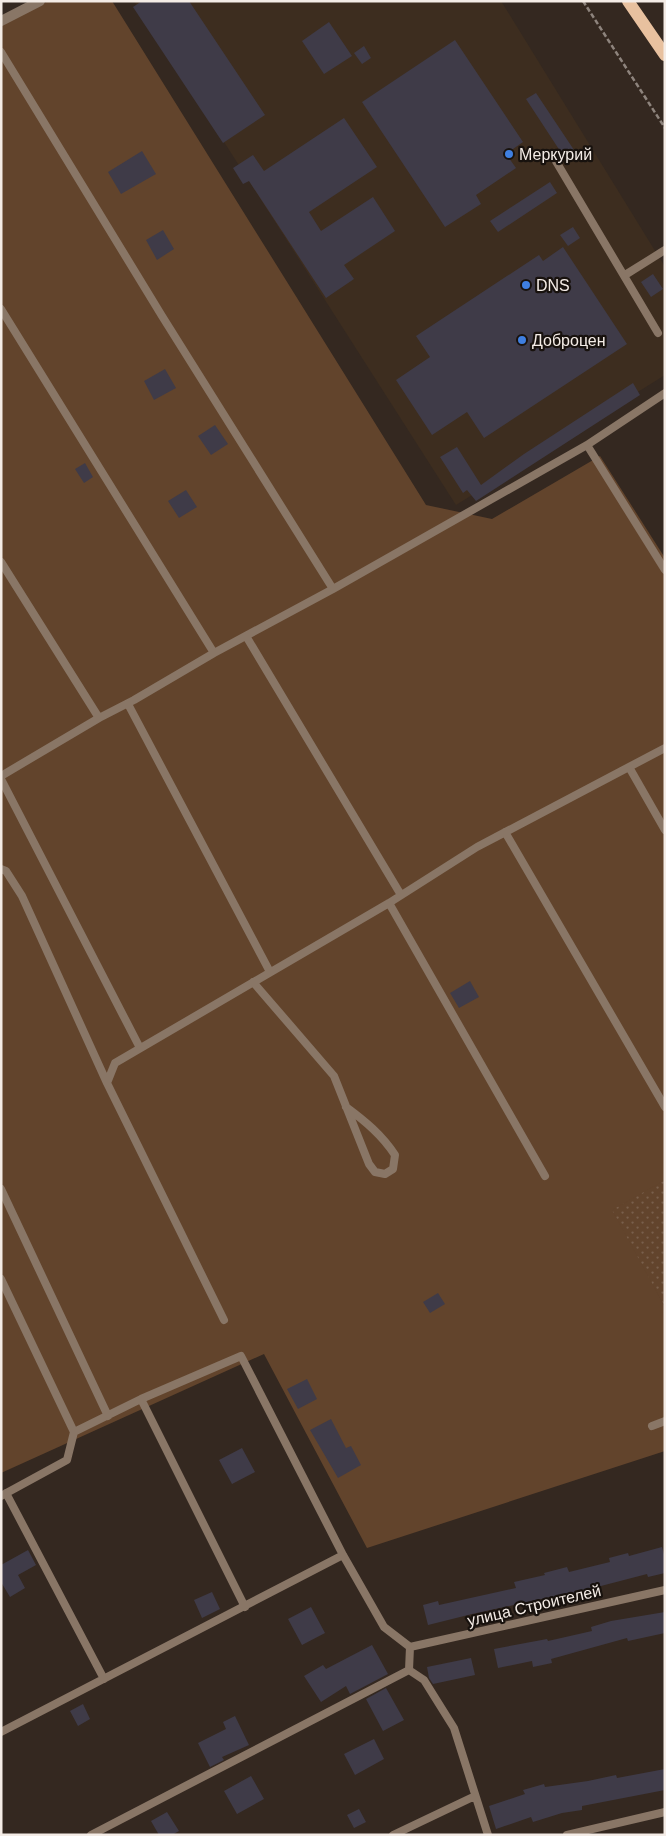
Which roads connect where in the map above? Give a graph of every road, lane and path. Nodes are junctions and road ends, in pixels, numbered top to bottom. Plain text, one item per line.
1 (40, 1) edge
2 (583, 1) edge
3 (628, 1) edge
4 (1, 21) edge
5 (1, 52) edge
6 (665, 55) edge
7 (665, 128) edge
8 (554, 158) dead end
9 (665, 250) edge
10 (624, 275) junction
11 (1, 310) edge
12 (658, 333) dead end
13 (665, 393) edge
14 (588, 445) junction
15 (1, 562) edge
16 (665, 570) edge
17 (332, 589) junction
18 (246, 636) junction
19 (214, 653) junction
20 (128, 704) junction
21 (99, 718) junction
22 (665, 748) edge
23 (629, 767) junction
24 (1, 776) edge
25 (1, 779) edge
26 (665, 830) edge
27 (505, 832) junction
28 (1, 869) edge
29 (401, 895) junction
30 (389, 903) junction
31 (270, 972) junction
32 (253, 982) junction
33 (140, 1048) junction
34 (107, 1084) junction
35 (346, 1107) junction
36 (665, 1107) edge
37 (545, 1176) dead end
38 (1, 1189) edge
39 (1, 1279) edge
40 (224, 1320) dead end
41 (141, 1399) junction
42 (108, 1416) junction
43 (665, 1422) edge
44 (652, 1426) dead end
45 (74, 1432) junction
46 (4, 1495) edge
47 (343, 1555) junction
48 (665, 1590) edge
49 (246, 1607) junction
50 (410, 1647) junction
51 (409, 1670) junction
52 (104, 1679) junction
53 (1, 1732) edge
54 (475, 1796) junction
55 (665, 1812) edge
56 (91, 1835) edge
57 (393, 1835) edge
58 (488, 1835) edge
59 (567, 1835) edge

1 - 4 street
2 - 7 path
3 - 6 main road
5 - 17 lane
8 - 10 lane
9 - 10 lane
10 - 12 lane
11 - 19 lane
13 - 14 lane
14 - 16 lane
14 - 17 lane
15 - 21 lane
17 - 18 lane
18 - 19 lane
18 - 29 lane
19 - 20 lane
20 - 21 lane
20 - 31 lane
21 - 24 lane
22 - 23 lane
23 - 26 lane
23 - 27 lane
25 - 33 lane
27 - 29 lane
27 - 36 lane
28 - 34 lane
29 - 30 lane
30 - 31 lane
30 - 37 lane
31 - 32 lane
32 - 33 lane
32 - 35 lane
33 - 34 lane
34 - 40 lane
35 - 35 lane
38 - 42 lane
39 - 45 lane
41 - 42 lane
41 - 47 lane
41 - 49 lane
42 - 45 lane
43 - 44 lane
45 - 46 lane
46 - 52 lane
47 - 49 lane
47 - 50 lane
48 - 50 lane, улица Строителей
49 - 52 lane
50 - 51 lane
51 - 54 lane
51 - 56 lane
52 - 53 lane
54 - 57 lane
54 - 58 lane
55 - 59 lane

